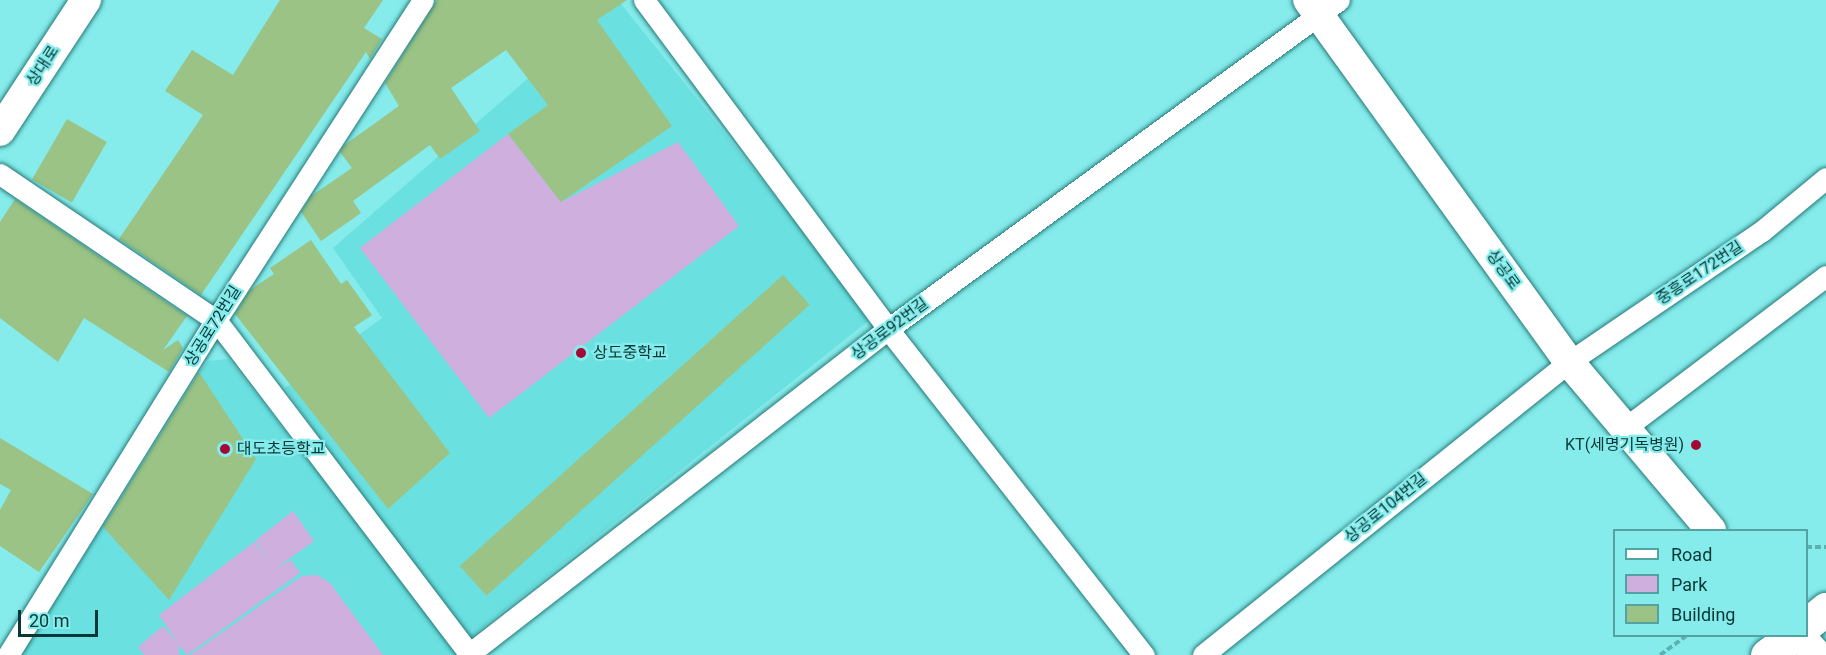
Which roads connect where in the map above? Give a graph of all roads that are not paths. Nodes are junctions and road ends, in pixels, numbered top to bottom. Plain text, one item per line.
1 (86, 0) edge
2 (423, 0) edge
3 (655, 4) edge
4 (1322, 5) edge
5 (0, 132) edge
6 (0, 174) edge
7 (1826, 178) edge
8 (1826, 276) edge
9 (216, 320) junction
10 (888, 329) junction
11 (1569, 362) junction
12 (1625, 428) junction
13 (1709, 529) edge
14 (1826, 609) edge
15 (1808, 623) edge
16 (1792, 637) edge
17 (1801, 637) edge
18 (469, 654) edge
19 (8, 655) edge
20 (1144, 655) edge
21 (1203, 655) edge
22 (1767, 655) edge
23 (1817, 655) edge

1 - 5 main road, 상대로
2 - 9 street, 상공로72번길
3 - 10 street
4 - 10 street, 상공로92번길
4 - 11 main road, 상공로
6 - 9 street
7 - 11 street, 중흥로172번길
8 - 12 street
9 - 18 street
9 - 19 street, 상공로72번길
10 - 18 street, 상공로92번길
10 - 20 street
11 - 12 main road, 상공로
11 - 21 street, 상공로104번길
12 - 13 main road, 상공로
14 - 15 main road
16 - 22 main road
17 - 23 main road

